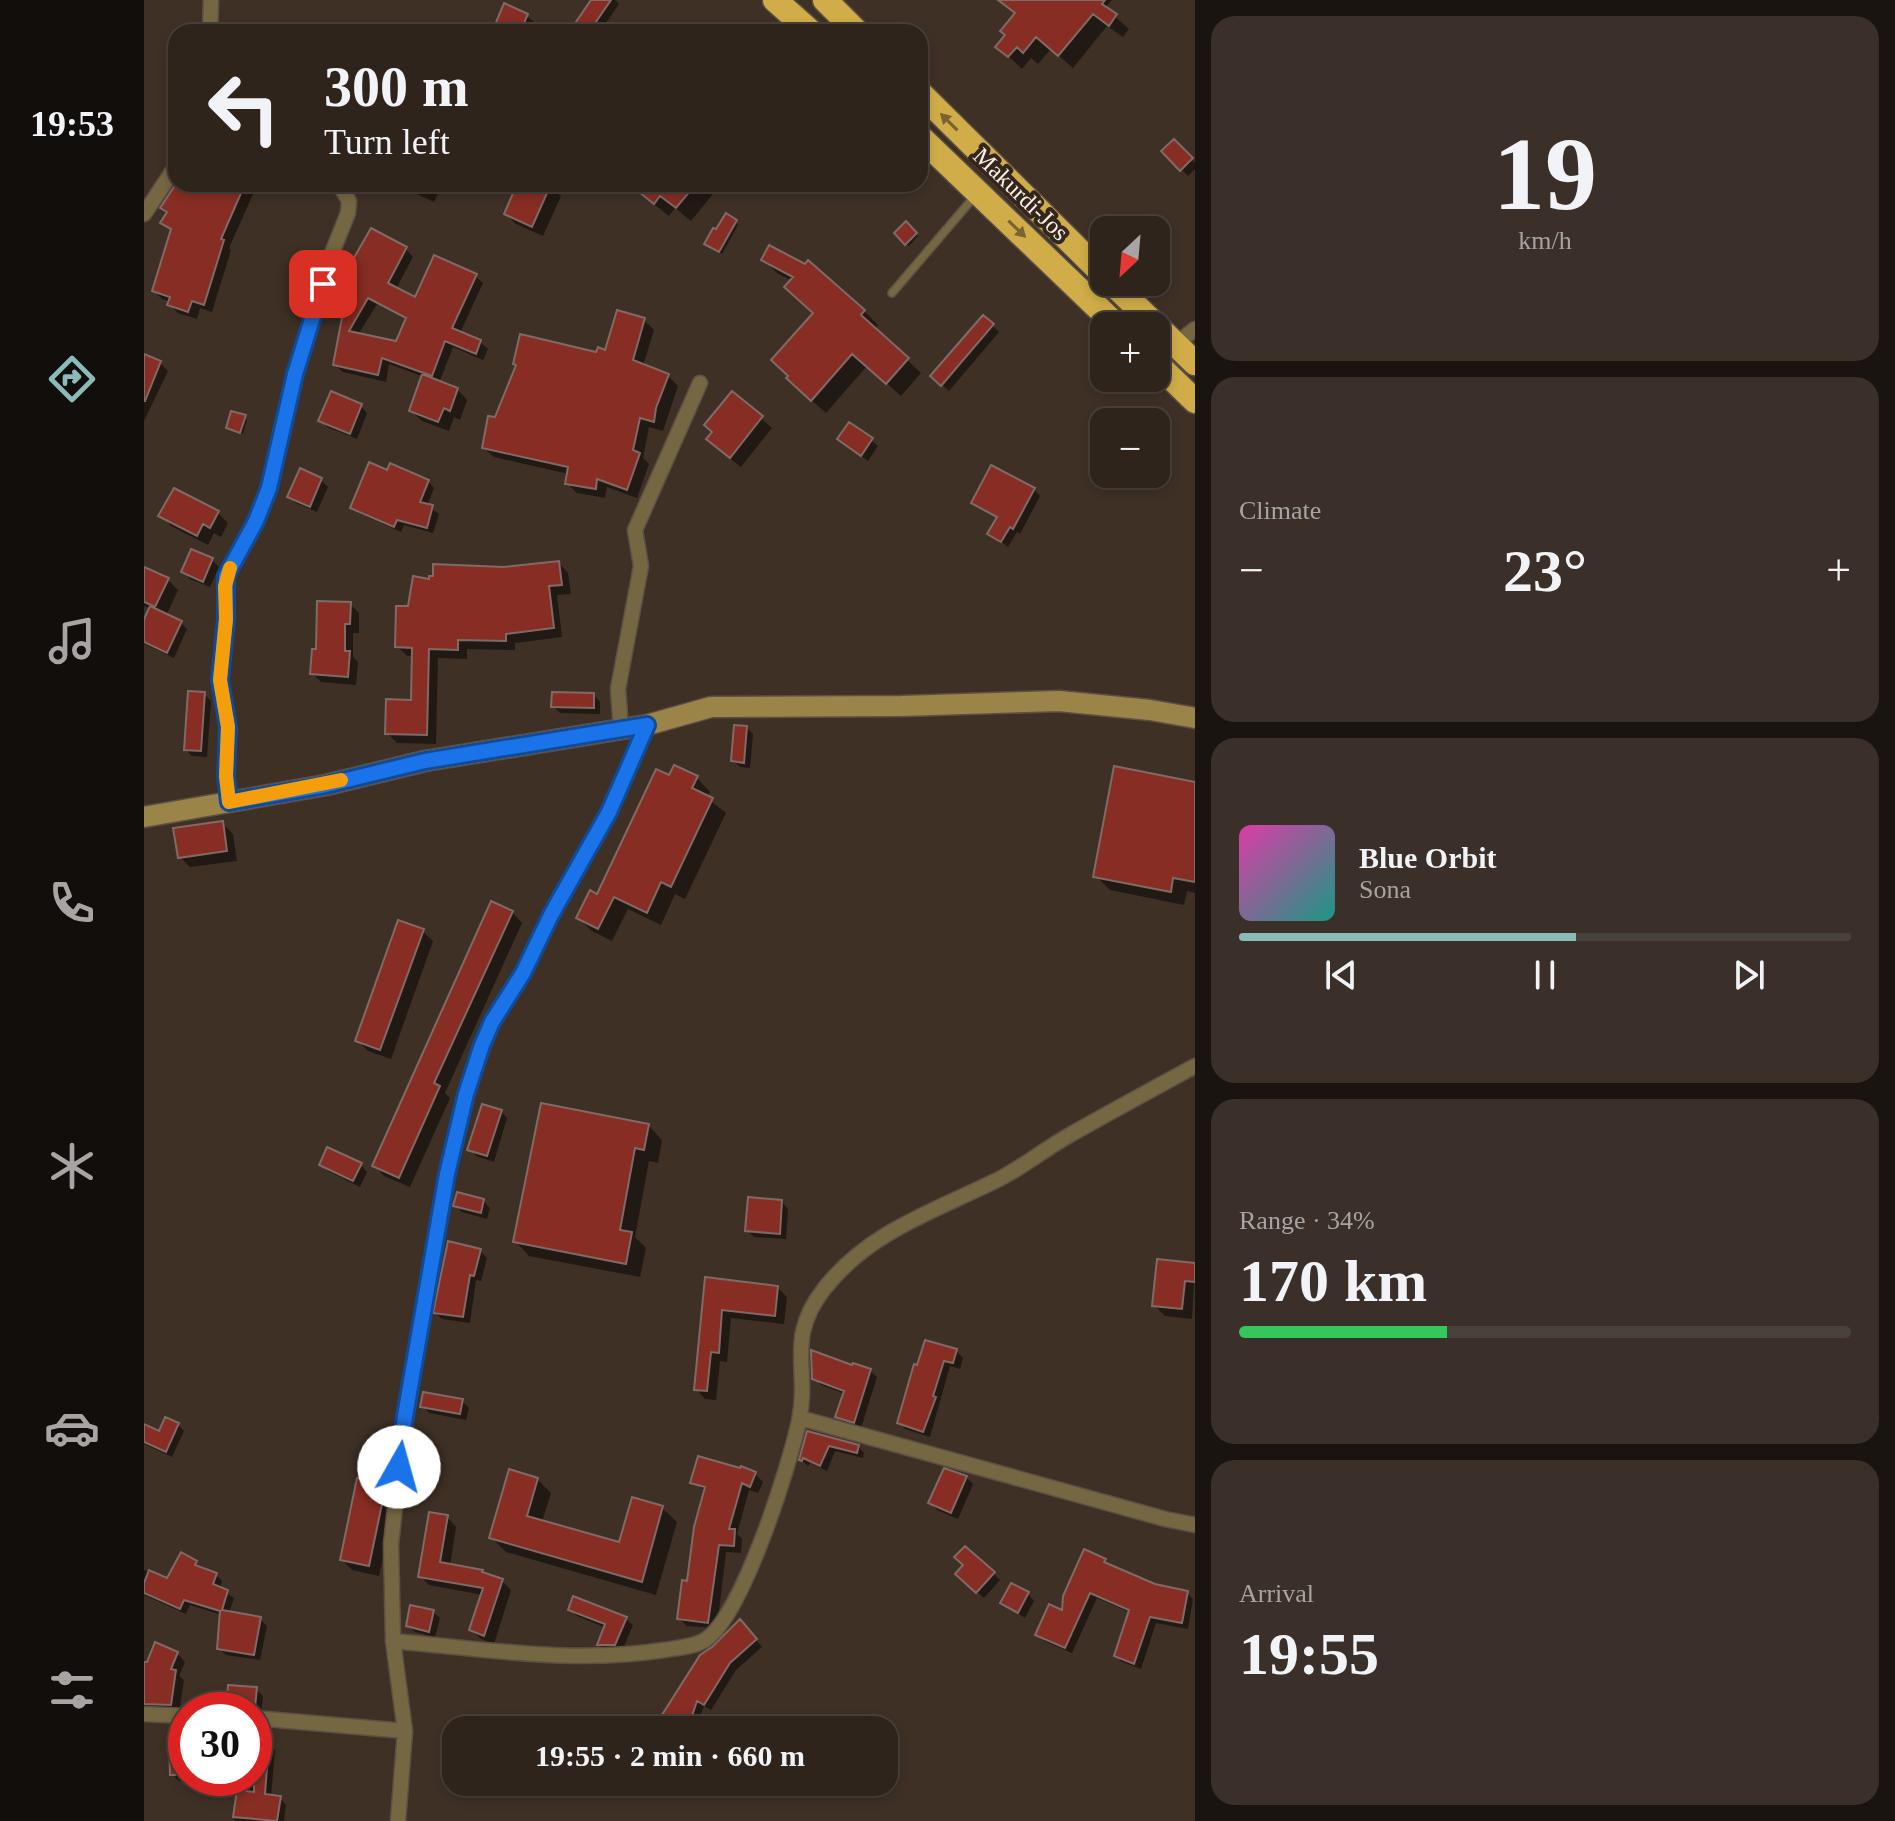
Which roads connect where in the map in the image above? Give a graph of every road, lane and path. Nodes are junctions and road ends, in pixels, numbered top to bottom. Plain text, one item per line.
1 (211, 0) edge
2 (775, 0) edge
3 (825, 0) edge
4 (210, 24) edge
5 (802, 24) edge
6 (849, 24) edge
7 (928, 101) edge
8 (928, 145) edge
9 (168, 178) edge
10 (344, 192) edge
11 (979, 193) junction
12 (144, 214) edge
13 (1090, 261) edge
14 (892, 293) dead end
15 (1126, 296) edge
16 (1102, 312) edge
17 (1195, 329) edge
18 (1176, 344) junction
19 (1195, 363) edge
20 (1170, 377) edge
21 (700, 383) dead end
22 (1195, 401) edge
23 (1195, 718) edge
24 (647, 725) junction
25 (621, 729) junction
26 (229, 802) junction
27 (144, 817) edge
28 (1195, 1066) edge
29 (800, 1418) junction
30 (1195, 1525) edge
31 (393, 1641) junction
32 (144, 1714) edge
33 (168, 1715) edge
34 (272, 1720) edge
35 (405, 1731) junction
36 (398, 1821) edge

1 - 4 street
2 - 5 highway
3 - 6 highway
13 -> 7 highway, Makurdi-Jos
8 - 11 highway, Makurdi-Jos
9 - 12 street
10 - 26 street
11 - 14 lane
11 -> 16 highway, Makurdi-Jos
15 - 18 highway
17 - 18 street
18 - 19 highway
20 - 22 highway
21 - 25 street
23 - 24 street
24 - 25 street
24 - 31 street
25 - 26 street
26 - 27 street
28 - 29 street
29 - 30 street
29 - 31 street
31 - 35 street
32 - 33 street
34 - 35 street
35 - 36 street

